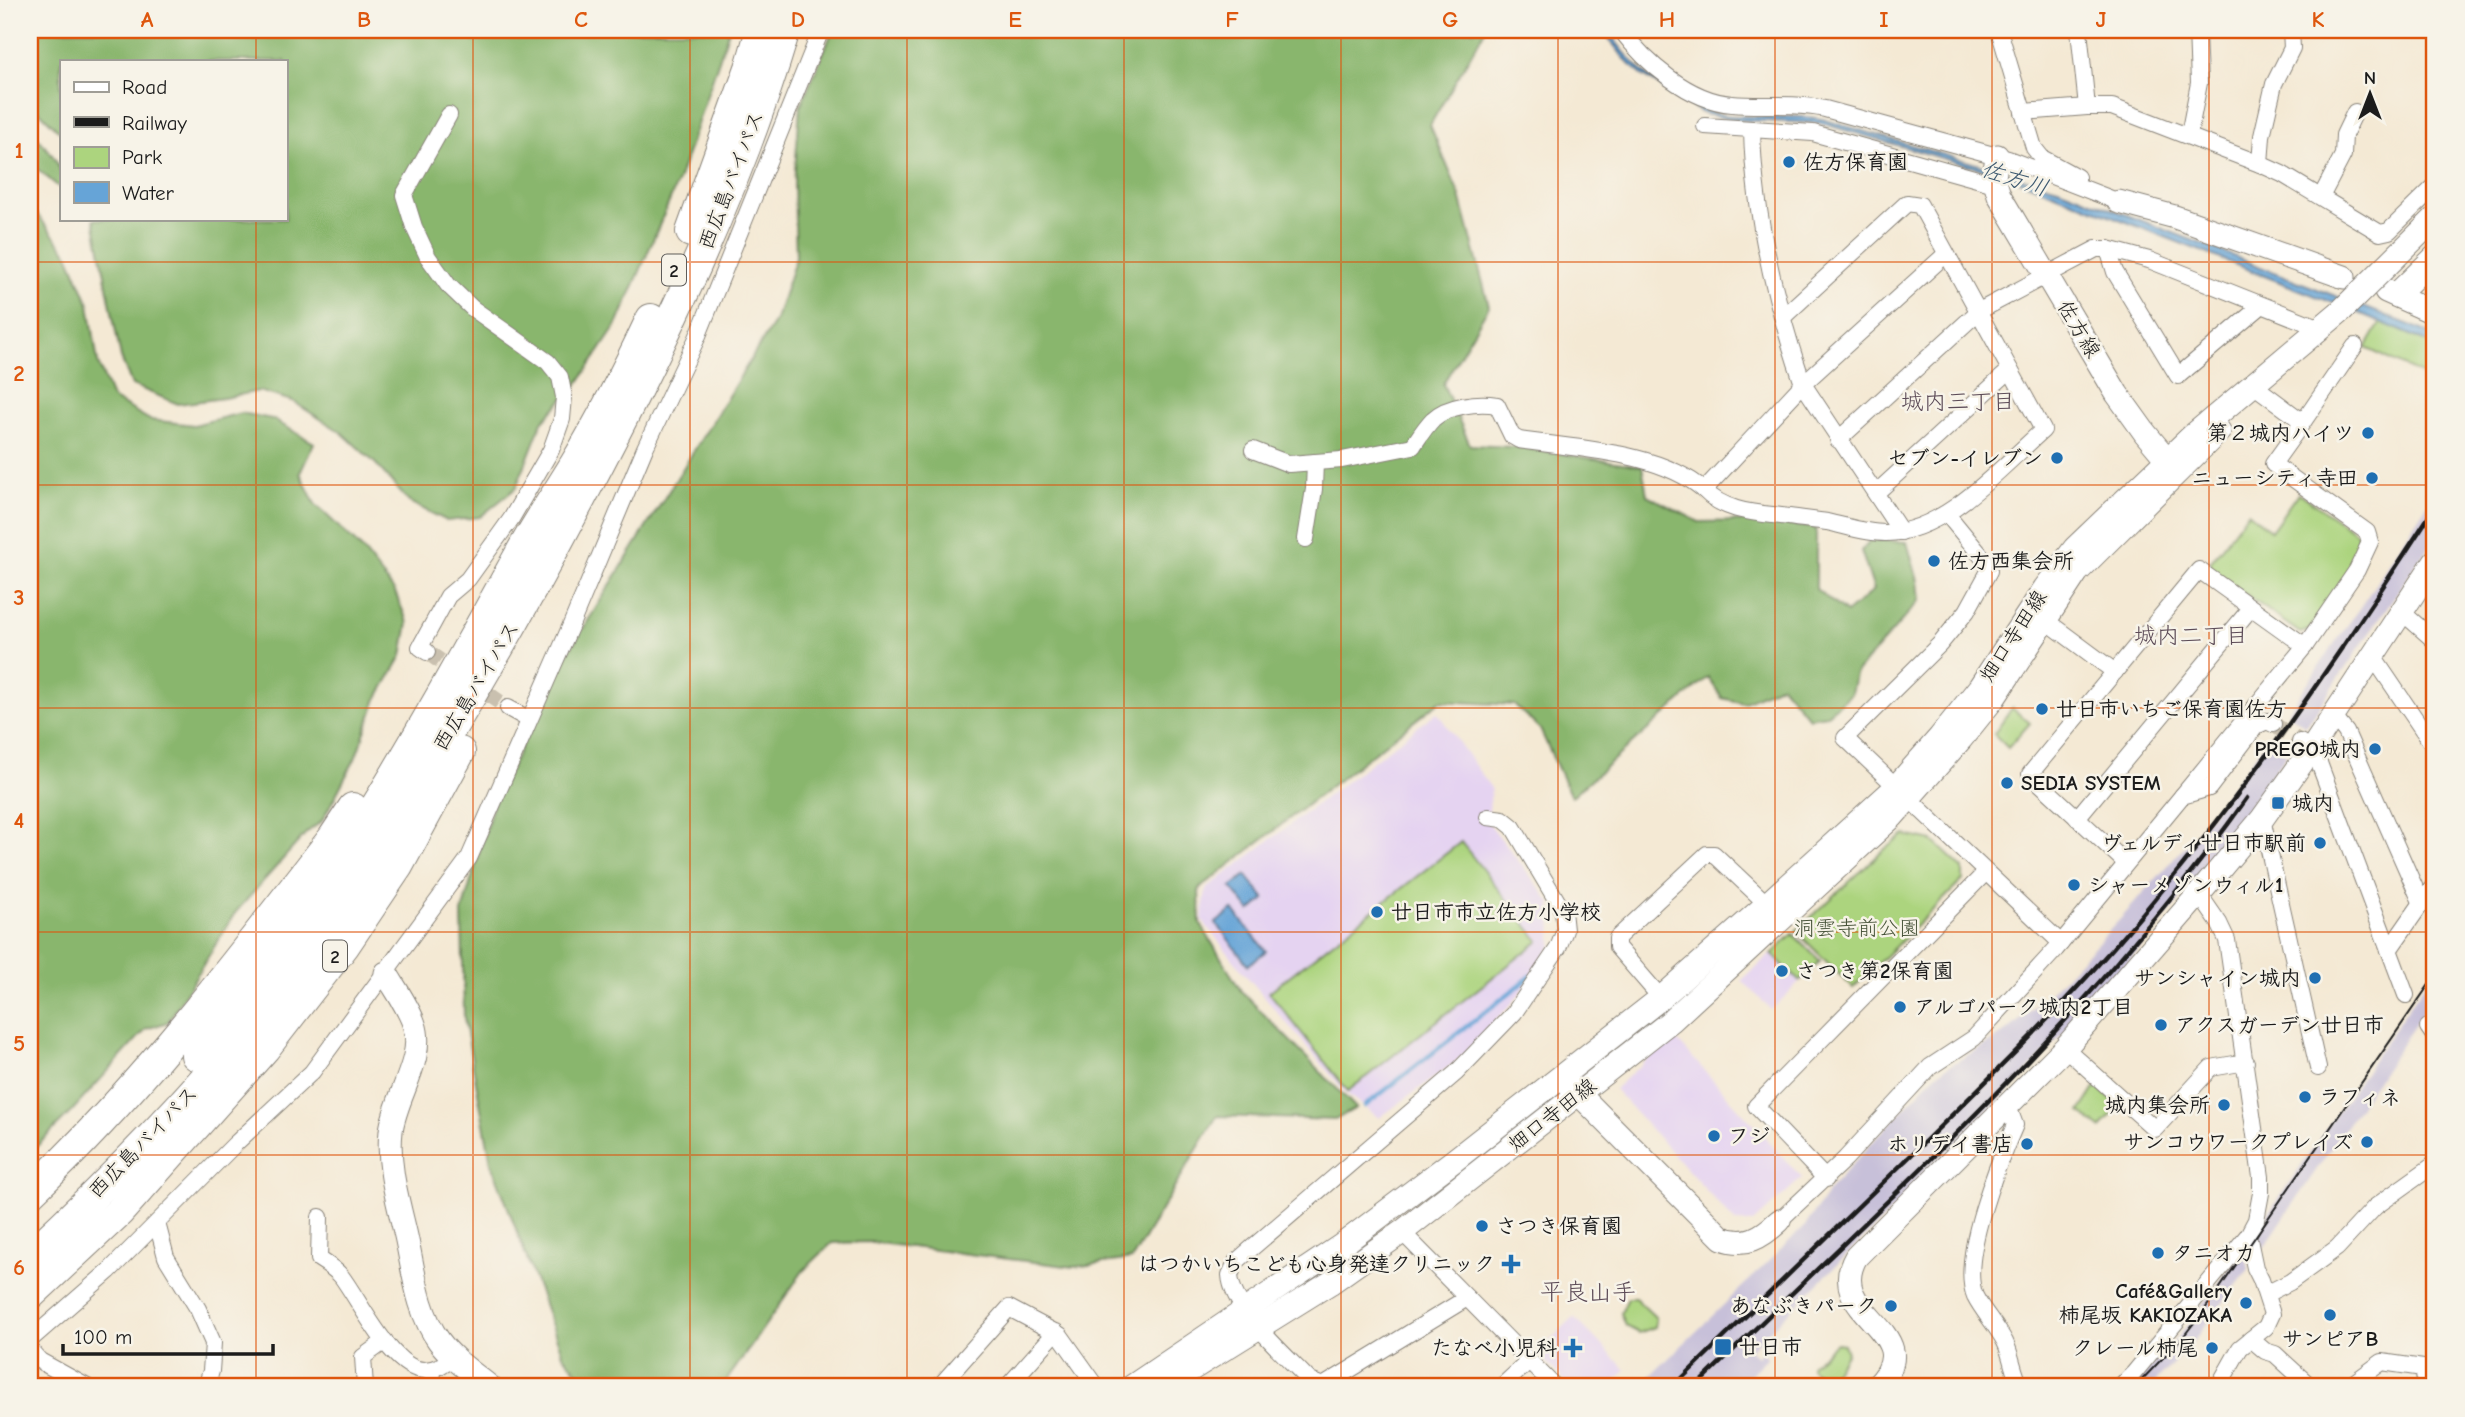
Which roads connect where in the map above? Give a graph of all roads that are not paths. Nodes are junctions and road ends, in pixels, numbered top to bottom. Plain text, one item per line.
1 (755, 30) edge
2 (761, 30) edge
3 (785, 30) edge
4 (798, 30) edge
5 (821, 30) edge
6 (1620, 30) edge
7 (1999, 30) edge
8 (2079, 30) edge
9 (2197, 30) edge
10 (2291, 30) edge
11 (750, 68) junction
12 (2087, 107) junction
13 (2023, 112) junction
14 (2355, 112) dead end
15 (449, 115) dead end
16 (1771, 117) junction
17 (1705, 126) dead end
18 (1752, 130) junction
19 (2189, 135) junction
20 (2260, 164) junction
21 (1996, 174) junction
22 (2435, 186) edge
23 (2321, 197) junction
24 (2119, 202) joint
25 (2422, 212) edge
26 (2184, 220) junction
27 (711, 234) junction
28 (2108, 249) junction
29 (1946, 254) junction
30 (2435, 257) edge
31 (2046, 275) junction
32 (2344, 277) dead end
33 (2261, 306) junction
34 (2342, 310) junction
35 (1979, 311) junction
36 (2435, 313) edge
37 (1783, 317) junction
38 (2320, 328) junction
39 (2355, 346) dead end
40 (2010, 370) junction
41 (1803, 384) junction
42 (2260, 390) junction
43 (2303, 422) junction
44 (1838, 440) junction
45 (1253, 450) dead end
46 (1315, 462) junction
47 (2172, 467) junction
48 (1704, 490) junction
49 (1876, 494) junction
50 (1947, 514) junction
51 (1901, 532) junction
52 (1306, 539) dead end
53 (537, 551) junction
54 (2435, 561) edge
55 (2251, 608) junction
56 (2402, 612) junction
57 (2045, 620) junction
58 (2435, 641) edge
59 (2305, 646) junction
60 (427, 652) dead end
61 (2374, 658) junction
62 (2115, 672) junction
63 (508, 708) tunnel mouth
64 (2333, 716) junction
65 (528, 719) junction
66 (2273, 724) dead end
67 (2306, 746) junction
68 (2435, 748) edge
69 (1902, 793) junction
70 (2182, 796) junction
71 (1488, 817) dead end
72 (2077, 818) junction
73 (2262, 819) junction
74 (2126, 863) junction
75 (1985, 873) junction
76 (2435, 884) edge
77 (2199, 894) junction
78 (1767, 904) junction
79 (2422, 904) junction
80 (2061, 943) junction
81 (2389, 950) junction
82 (386, 973) junction
83 (2406, 995) dead end
84 (1661, 998) junction
85 (2065, 1048) junction
86 (2246, 1062) junction
87 (2318, 1068) dead end
88 (1562, 1077) junction
89 (1579, 1094) junction
90 (2008, 1106) junction
91 (2435, 1164) edge
92 (1826, 1179) junction
93 (30, 1193) edge
94 (320, 1217) dead end
95 (1779, 1222) joint
96 (157, 1223) junction
97 (30, 1230) edge
98 (1402, 1232) junction
99 (2248, 1236) junction
100 (30, 1256) edge
101 (2266, 1294) junction
102 (30, 1295) edge
103 (1467, 1298) junction
104 (1252, 1319) junction
105 (1056, 1332) junction
106 (2250, 1339) junction
107 (30, 1340) edge
108 (385, 1341) junction
109 (30, 1350) edge
110 (453, 1357) junction
111 (1529, 1361) junction
112 (2429, 1366) edge
113 (433, 1369) junction
114 (87, 1387) edge
115 (206, 1387) edge
116 (365, 1387) edge
117 (432, 1387) edge
118 (490, 1387) edge
119 (939, 1387) edge
120 (1007, 1387) edge
121 (1097, 1387) edge
122 (1131, 1387) edge
123 (1163, 1387) edge
124 (1501, 1387) edge
125 (1555, 1387) edge
126 (1876, 1387) edge
127 (2018, 1387) edge
128 (2120, 1387) edge
129 (2218, 1387) edge
130 (2311, 1387) edge
131 (2348, 1387) edge
132 (2426, 1387) edge

1 - 11 highway, 2
2 - 11 highway, 西広島バイパス / 2
3 - 27 highway, 西広島バイパス / 2
4 - 27 highway, 2
5 - 65 street
6 - 16 street
7 - 13 street
8 - 12 street
9 - 19 street
10 - 20 street
11 - 53 highway, 西広島バイパス / 2
12 - 13 street
12 - 19 street
13 - 26 street
14 - 23 street
15 - 60 street
16 - 18 street
16 - 21 street
16 - 21 street
17 - 18 street
18 - 37 street
19 - 20 street
20 - 23 street
21 - 24 street
21 - 31 street, 佐方線
22 - 25 street
23 - 25 street
24 - 26 street
25 - 34 street, bridge
26 - 32 street
27 - 53 highway, 西広島バイパス / 2
28 - 31 street
28 - 33 street
28 - 33 street
29 - 35 street
29 - 37 street
29 - 41 street
30 - 36 street
31 - 35 street
31 - 47 street, 佐方線
33 - 38 street
34 - 38 street
34 - 42 street
35 - 40 street
35 - 44 street
37 - 41 street
38 - 47 street
39 - 43 street
40 - 49 street
40 - 50 street
41 - 44 street
41 - 48 street
42 - 43 street
42 - 47 street
43 - 59 street
44 - 49 street
45 - 46 street
46 - 48 street
46 - 52 street
47 - 57 street
47 - 69 street, 畑口寺田線
48 - 51 street
49 - 51 street
50 - 51 street
50 - 69 street
53 - 93 highway, 2
53 - 97 highway, 西広島バイパス / 2
53 - 100 highway, 西広島バイパス / 2
53 - 102 highway, 2
54 - 56 street
55 - 59 street
55 - 62 street
55 - 72 street
56 - 58 street
56 - 61 street
57 - 62 street
57 - 69 street
59 - 70 street
61 - 64 street
61 - 68 street
62 - 72 street
63 - 65 street
64 - 67 street
64 - 79 street
65 - 82 street
66 - 70 street
67 - 73 street
67 - 81 street
69 - 75 street
69 - 78 street
69 - 89 street, 畑口寺田線
70 - 74 street
71 - 104 street
72 - 74 street
73 - 77 street
73 - 87 street
74 - 80 street
75 - 80 street
75 - 92 street
76 - 79 street
77 - 85 street
77 - 86 street
78 - 84 street
78 - 84 street
79 - 81 street
80 - 92 street
81 - 83 street
82 - 96 street
82 - 110 street
84 - 88 street
85 - 86 street
85 - 90 street
86 - 99 street
88 - 89 street
88 - 104 street
89 - 95 street
89 - 98 street, 畑口寺田線
90 - 126 street
90 - 127 street
91 - 101 street
92 - 95 street
94 - 108 street
96 - 107 street
96 - 115 street
98 - 103 street
98 - 104 street, 畑口寺田線
99 - 101 street
99 - 128 street
101 - 106 street
103 - 104 street
103 - 111 street
104 - 122 street
104 - 123 street, 畑口寺田線
105 - 119 street
105 - 120 street
105 - 121 street
106 - 129 street
106 - 130 street
108 - 113 street
108 - 116 street
109 - 114 street
110 - 113 street
110 - 118 street
111 - 124 street
111 - 125 street
112 - 131 street
112 - 132 street
113 - 117 street

